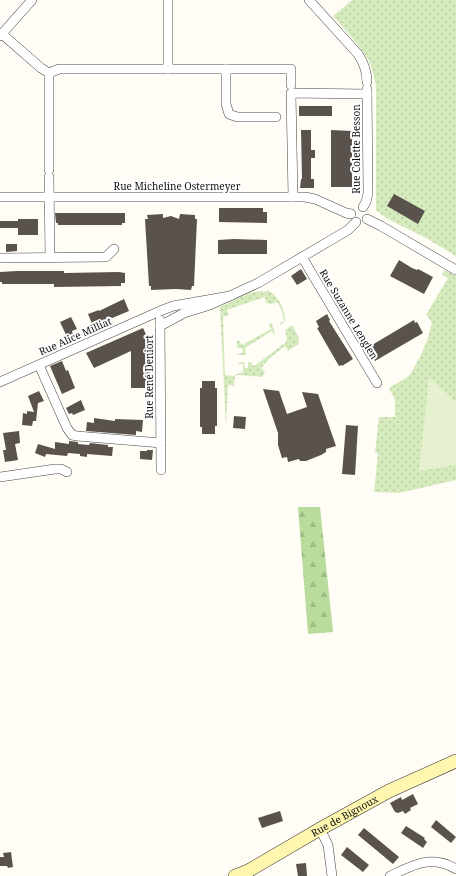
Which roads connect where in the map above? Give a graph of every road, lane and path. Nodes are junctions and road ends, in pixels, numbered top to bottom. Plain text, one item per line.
1 (32, 0) edge
2 (168, 0) edge
3 (309, 0) edge
4 (1, 35) edge
5 (168, 69) junction
6 (226, 69) junction
7 (49, 73) junction
8 (367, 88) junction
9 (291, 89) junction
10 (291, 117) junction
11 (49, 197) junction
12 (293, 197) junction
13 (0, 198) edge
14 (363, 207) junction
15 (351, 214) junction
16 (367, 219) junction
17 (356, 222) junction
18 (114, 249) dead end
19 (302, 257) junction
20 (0, 258) edge
21 (50, 258) junction
22 (456, 270) edge
23 (230, 296) junction
24 (160, 310) junction
25 (160, 326) junction
26 (39, 365) junction
27 (0, 382) edge
28 (377, 383) dead end
29 (161, 443) junction
30 (161, 470) dead end
31 (67, 472) dead end
32 (0, 477) edge
33 (456, 761) edge
34 (320, 829) junction
35 (456, 869) edge
36 (235, 876) edge
37 (332, 876) edge
38 (390, 876) edge

1 - 4 street
2 - 5 street
3 - 8 street, Rue Colette Besson
4 - 7 street
5 - 6 street
5 - 7 street
6 - 9 street
6 - 10 street
7 - 11 street
8 - 9 street
8 - 14 street, Rue Colette Besson
9 - 10 street
10 - 12 street
11 - 12 street, Rue Micheline Ostermeyer
11 - 13 street, Rue Micheline Ostermeyer
11 - 21 street
12 - 15 street, Rue Micheline Ostermeyer
14 - 15 street
14 - 16 street
15 - 17 street
16 - 17 street
16 - 22 street
17 - 19 street
18 - 21 street
19 - 23 street
19 - 28 street, Rue Suzanne Lenglen
20 - 21 street
23 - 24 street
23 - 25 street
24 - 25 street, Rue René Deniort
24 - 26 street, Rue Alice Milliat
25 - 29 street, Rue René Deniort
26 - 27 street, Rue Alice Milliat
26 - 29 street
29 - 30 street, Rue René Deniort
31 - 32 street
33 - 34 street, Rue de Bignoux
34 - 36 street, Rue de Bignoux
34 - 37 street
35 - 38 street

